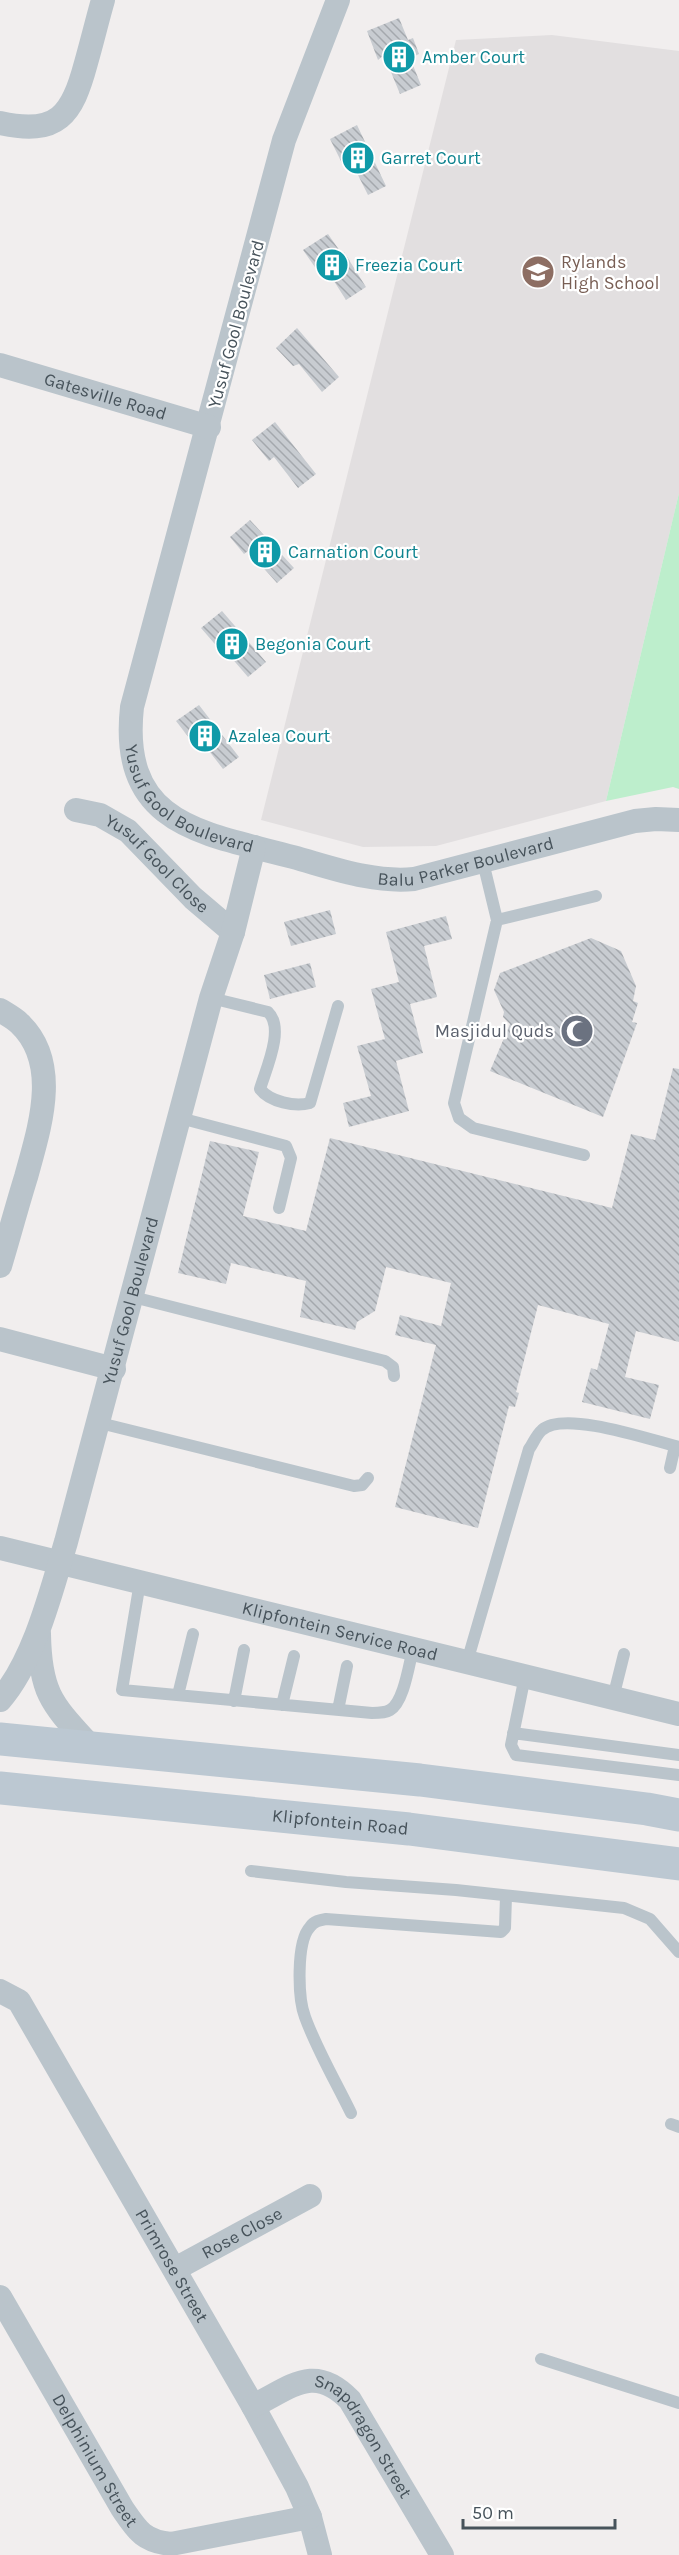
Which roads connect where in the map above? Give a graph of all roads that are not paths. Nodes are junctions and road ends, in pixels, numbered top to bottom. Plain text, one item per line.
1 (103, 0) edge
2 (338, 0) edge
3 (0, 123) edge
4 (0, 365) edge
5 (209, 427) junction
6 (76, 810) dead end
7 (679, 820) edge
8 (254, 847) junction
9 (483, 862) junction
10 (596, 896) dead end
11 (497, 920) junction
12 (233, 932) junction
13 (212, 998) junction
14 (338, 1006) dead end
15 (0, 1010) edge
16 (180, 1119) junction
17 (584, 1155) dead end
18 (279, 1208) dead end
19 (0, 1266) edge
20 (133, 1297) junction
21 (0, 1339) edge
22 (114, 1369) junction
23 (394, 1376) dead end
24 (100, 1423) junction
25 (677, 1446) edge
26 (670, 1468) dead end
27 (368, 1478) dead end
28 (0, 1548) edge
29 (60, 1563) junction
30 (140, 1582) junction
31 (39, 1629) junction
32 (193, 1634) dead end
33 (412, 1649) junction
34 (244, 1650) dead end
35 (624, 1654) dead end
36 (294, 1656) dead end
37 (467, 1662) junction
38 (347, 1666) dead end
39 (525, 1676) junction
40 (178, 1695) junction
41 (613, 1698) junction
42 (0, 1700) edge
43 (234, 1701) junction
44 (282, 1705) junction
45 (338, 1710) junction
46 (679, 1714) edge
47 (513, 1733) junction
48 (0, 1739) edge
49 (92, 1748) junction
50 (679, 1755) edge
51 (679, 1775) edge
52 (0, 1788) edge
53 (679, 1815) edge
54 (679, 1864) edge
55 (252, 1871) dead end
56 (506, 1896) junction
57 (679, 1952) edge
58 (0, 1991) edge
59 (351, 2113) dead end
60 (310, 2196) dead end
61 (175, 2269) junction
62 (0, 2297) edge
63 (541, 2359) dead end
64 (679, 2403) edge
65 (253, 2406) junction
66 (310, 2517) junction
67 (320, 2555) edge
68 (442, 2555) edge

1 - 3 street
2 - 5 street, Yusuf Gool Boulevard
4 - 5 street, Gatesville Road
5 - 8 street, Yusuf Gool Boulevard
6 - 12 street, Yusuf Gool Close
7 - 9 street, Balu Parker Boulevard
8 - 9 street, Balu Parker Boulevard
8 - 12 street, Yusuf Gool Boulevard
9 - 11 lane
10 - 11 lane
11 - 17 lane
12 - 13 street, Yusuf Gool Boulevard
13 - 14 lane
13 - 16 street, Yusuf Gool Boulevard
15 - 19 street
16 - 18 lane
16 - 20 street, Yusuf Gool Boulevard
20 - 22 street, Yusuf Gool Boulevard
20 - 23 lane
21 - 22 street
22 - 24 street, Yusuf Gool Boulevard
24 - 27 lane
24 - 29 street, Yusuf Gool Boulevard
25 - 26 lane
25 - 37 lane
28 - 29 street, Klipfontein Service Road
29 - 30 street, Klipfontein Service Road
29 - 31 street, Yusuf Gool Boulevard
30 - 33 street, Klipfontein Service Road
30 - 40 lane
31 - 42 street, Yusuf Gool Boulevard
31 - 49 street, Yusuf Gool Boulevard
32 - 40 lane
33 - 37 street, Klipfontein Service Road
33 - 45 lane
34 - 43 lane
35 - 41 lane
36 - 44 lane
37 - 39 street, Klipfontein Service Road
38 - 45 lane
39 - 41 street, Klipfontein Service Road
39 - 47 lane
40 - 43 lane
41 - 46 street, Klipfontein Service Road
43 - 44 lane
44 - 45 lane
47 - 50 lane
47 - 51 lane
48 - 49 main road
49 - 53 main road
52 - 54 main road, Klipfontein Road
55 - 56 lane
56 - 57 lane
56 - 59 lane
58 - 61 street, Primrose Street
60 - 61 street, Rose Close
61 - 65 street, Primrose Street
62 - 66 street, Delphinium Street
63 - 64 lane
65 - 66 street, Primrose Street
65 - 68 street, Snapdragon Street
66 - 67 street, Primrose Street

